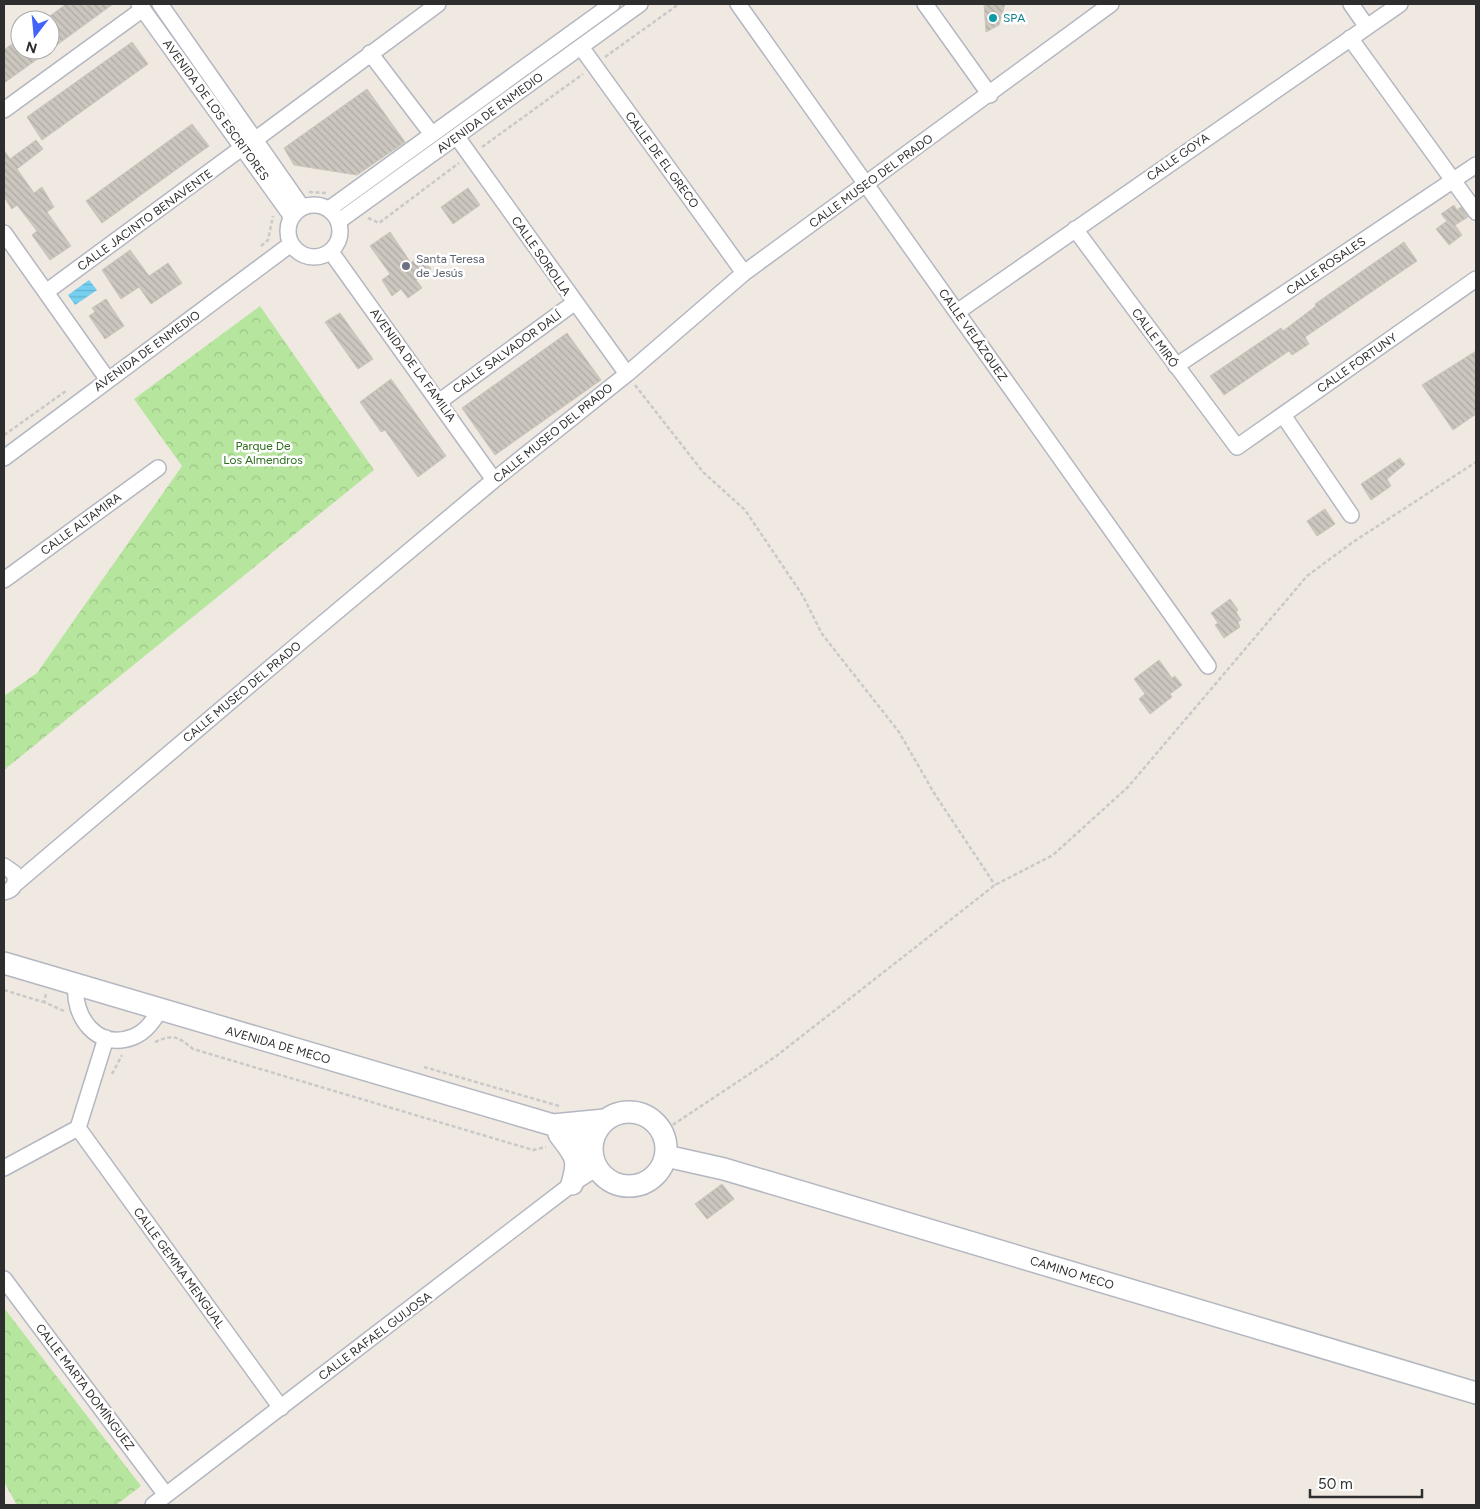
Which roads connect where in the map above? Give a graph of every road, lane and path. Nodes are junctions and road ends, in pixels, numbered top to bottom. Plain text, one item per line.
1 (160, 4) edge
2 (438, 4) edge
3 (612, 4) edge
4 (640, 4) edge
5 (738, 4) edge
6 (925, 4) edge
7 (1111, 4) edge
8 (1351, 4) edge
9 (1400, 4) edge
10 (141, 6) edge
11 (1367, 26) junction
12 (1350, 38) junction
13 (581, 47) junction
14 (370, 53) junction
15 (990, 94) junction
16 (4, 110) edge
17 (431, 133) junction
18 (457, 137) junction
19 (249, 143) junction
20 (1476, 165) edge
21 (1452, 181) junction
22 (866, 185) junction
23 (329, 209) junction
24 (297, 212) junction
25 (1476, 212) edge
26 (274, 215) dead end
27 (339, 221) junction
28 (1075, 229) junction
29 (4, 233) edge
30 (292, 244) junction
31 (261, 246) dead end
32 (331, 252) junction
33 (744, 274) junction
34 (1476, 279) edge
35 (46, 292) junction
36 (574, 303) junction
37 (957, 312) junction
38 (1176, 366) junction
39 (627, 374) junction
40 (108, 380) junction
41 (68, 390) dead end
42 (440, 401) junction
43 (1283, 415) junction
44 (4, 435) edge
45 (1237, 447) joint
46 (4, 458) edge
47 (1476, 462) edge
48 (158, 468) dead end
49 (494, 480) junction
50 (1351, 515) dead end
51 (4, 580) edge
52 (1208, 666) dead end
53 (4, 866) edge
54 (995, 885) junction
55 (9, 888) edge
56 (4, 963) edge
57 (76, 984) junction
58 (4, 990) edge
59 (44, 1002) dead end
60 (160, 1010) junction
61 (106, 1038) junction
62 (179, 1038) dead end
63 (416, 1064) dead end
64 (555, 1118) junction
65 (606, 1120) junction
66 (78, 1128) junction
67 (662, 1132) junction
68 (548, 1147) dead end
69 (666, 1156) junction
70 (594, 1159) junction
71 (4, 1168) edge
72 (572, 1184) junction
73 (4, 1279) edge
74 (1476, 1393) edge
75 (281, 1408) junction
76 (166, 1495) junction
77 (153, 1505) edge

1 - 19 street, AVENIDA DE LOS ESCRITORES
2 - 14 street, CALLE JACINTO BENAVENTE
3 - 17 street, AVENIDA DE ENMEDIO
4 - 13 street, AVENIDA DE ENMEDIO
5 - 22 street, CALLE VELÁZQUEZ
6 - 15 street
7 - 15 street, CALLE MUSEO DEL PRADO
8 - 11 street
9 - 11 street, CALLE GOYA
10 - 16 street
10 - 19 street, AVENIDA DE LOS ESCRITORES
11 - 12 street, CALLE GOYA
12 - 21 street
12 - 28 street, CALLE GOYA
13 - 18 street, AVENIDA DE ENMEDIO
13 - 33 street, CALLE DE EL GRECO
14 - 17 street
14 - 19 street, CALLE JACINTO BENAVENTE
15 - 22 street, CALLE MUSEO DEL PRADO
17 - 23 street, AVENIDA DE ENMEDIO
18 - 27 street, AVENIDA DE ENMEDIO
18 - 36 street, CALLE SOROLLA
19 - 24 street, AVENIDA DE LOS ESCRITORES
19 - 35 street, CALLE JACINTO BENAVENTE
20 - 21 street, CALLE ROSALES
21 - 25 street
21 - 38 street, CALLE ROSALES
22 - 33 street, CALLE MUSEO DEL PRADO
22 - 37 street, CALLE VELÁZQUEZ
23 - 24 street
23 - 27 street
24 - 30 street
26 - 31 path
27 - 32 street
28 - 37 street, CALLE GOYA
28 - 38 street, CALLE MIRÓ
29 - 35 street
30 - 32 street
30 - 40 street, AVENIDA DE ENMEDIO
32 - 42 street, AVENIDA DE LA FAMILIA
33 - 39 street, CALLE MUSEO DEL PRADO
34 - 43 street, CALLE FORTUNY
35 - 40 street
36 - 39 street, CALLE SOROLLA
36 - 42 street, CALLE SALVADOR DALÍ
37 - 52 street, CALLE VELÁZQUEZ
38 - 45 street, CALLE MIRÓ
39 - 49 street, CALLE MUSEO DEL PRADO
39 - 54 path
40 - 46 street, AVENIDA DE ENMEDIO
41 - 44 path
42 - 49 street, AVENIDA DE LA FAMILIA
43 - 45 street, CALLE FORTUNY
43 - 50 street
47 - 54 path
48 - 51 street, CALLE ALTAMIRA
49 - 55 street, CALLE MUSEO DEL PRADO
53 - 55 street
54 - 67 path
56 - 57 street, AVENIDA DE MECO
57 - 60 street, AVENIDA DE MECO
57 - 61 street
58 - 59 path
60 - 61 street
60 - 64 street, AVENIDA DE MECO
61 - 66 street
62 - 68 path
63 - 64 path
64 - 65 street, AVENIDA DE MECO
64 - 70 street, AVENIDA DE MECO
64 - 72 street
65 - 67 street
65 - 70 street
66 - 71 street
66 - 75 street, CALLE GEMMA MENGUAL
67 - 69 street
69 - 70 street
69 - 74 street, CAMINO MECO
70 - 72 street, CALLE RAFAEL GUIJOSA
72 - 75 street, CALLE RAFAEL GUIJOSA
73 - 76 street, CALLE MARTA DOMÍNGUEZ
75 - 76 street, CALLE RAFAEL GUIJOSA
76 - 77 street, CALLE RAFAEL GUIJOSA

